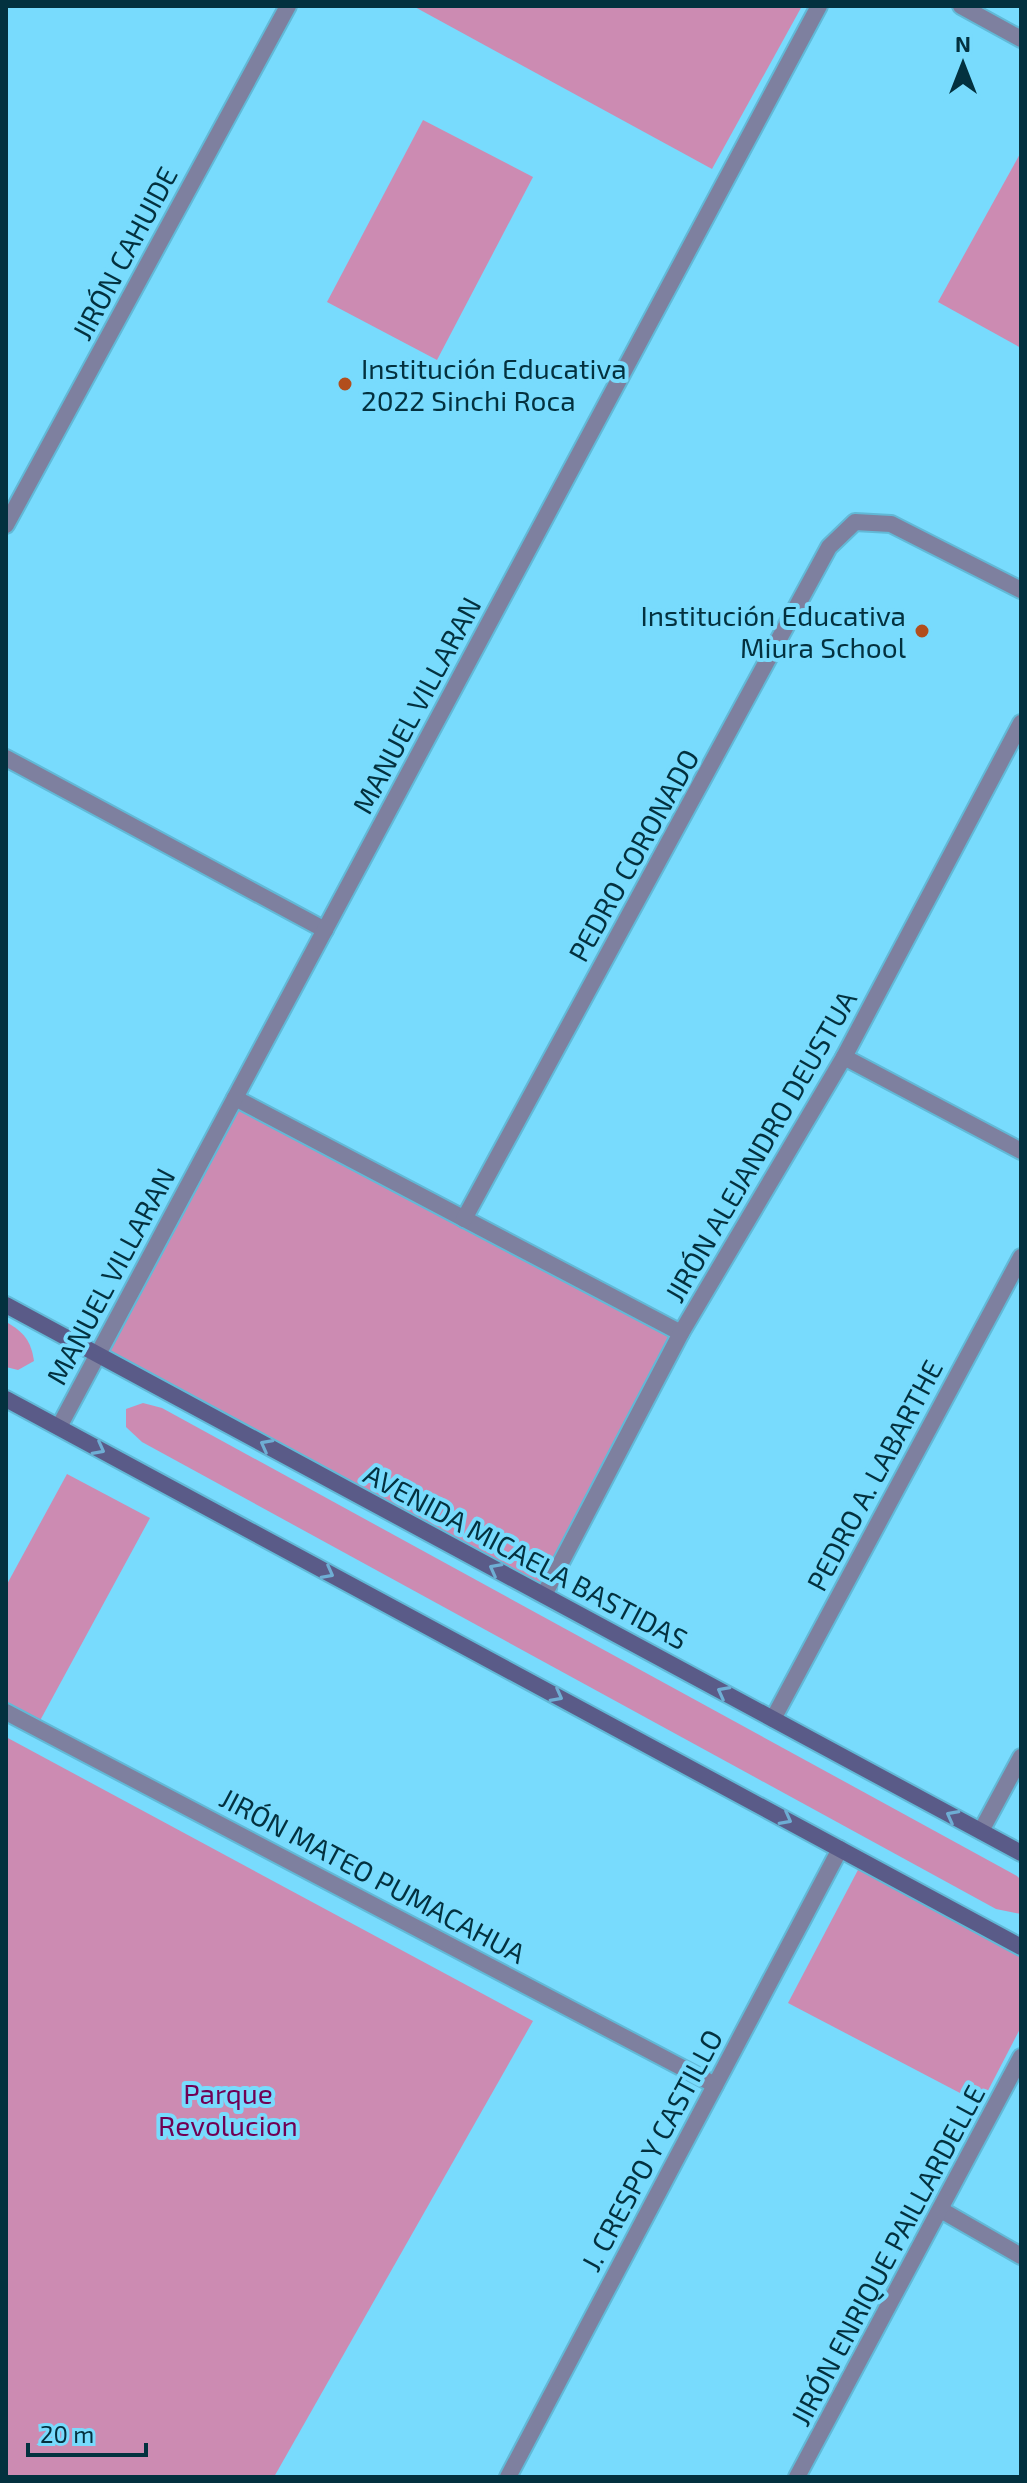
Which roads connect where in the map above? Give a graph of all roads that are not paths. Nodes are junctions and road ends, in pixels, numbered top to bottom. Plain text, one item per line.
1 (288, 6) edge
2 (819, 6) edge
3 (961, 6) edge
4 (1021, 39) edge
5 (6, 525) edge
6 (1021, 590) edge
7 (1021, 723) edge
8 (6, 758) edge
9 (325, 930) junction
10 (844, 1057) junction
11 (235, 1098) junction
12 (1021, 1151) edge
13 (464, 1219) junction
14 (1021, 1257) edge
15 (6, 1305) edge
16 (681, 1333) junction
17 (98, 1354) junction
18 (6, 1399) edge
19 (59, 1427) junction
20 (544, 1595) junction
21 (6, 1712) edge
22 (773, 1719) junction
23 (1021, 1757) edge
24 (981, 1831) junction
25 (840, 1849) junction
26 (1021, 1853) edge
27 (1021, 1947) edge
28 (1021, 2057) edge
29 (715, 2085) junction
30 (941, 2210) junction
31 (1021, 2256) edge
32 (508, 2477) edge
33 (797, 2477) edge

1 - 5 street, JIRÓN CAHUIDE
2 - 9 street, MANUEL VILLARAN
3 - 4 street
6 - 13 street, PEDRO CORONADO
7 - 10 street, JIRÓN ALEJANDRO DEUSTUA
8 - 9 street
9 - 11 street, MANUEL VILLARAN
10 - 12 street
10 - 16 street, JIRÓN ALEJANDRO DEUSTUA
11 - 13 street
11 - 17 street, MANUEL VILLARAN
13 - 16 street
14 - 22 street, PEDRO A. LABARTHE
15 - 17 main road, AVENIDA MICAELA BASTIDAS
16 - 20 street, JIRÓN ALEJANDRO DEUSTUA
17 - 19 street, MANUEL VILLARAN
20 -> 17 main road, AVENIDA MICAELA BASTIDAS
18 - 19 main road
19 -> 25 main road
22 -> 20 main road, AVENIDA MICAELA BASTIDAS
21 - 29 street, JIRÓN MATEO PUMACAHUA
24 -> 22 main road, AVENIDA MICAELA BASTIDAS
23 - 24 street
24 - 26 main road, AVENIDA MICAELA BASTIDAS
25 - 27 main road
25 - 29 street, J. CRESPO Y CASTILLO
28 - 30 street, JIRÓN ENRIQUE PAILLARDELLE
29 - 32 street, J. CRESPO Y CASTILLO
30 - 31 street
30 - 33 street, JIRÓN ENRIQUE PAILLARDELLE

